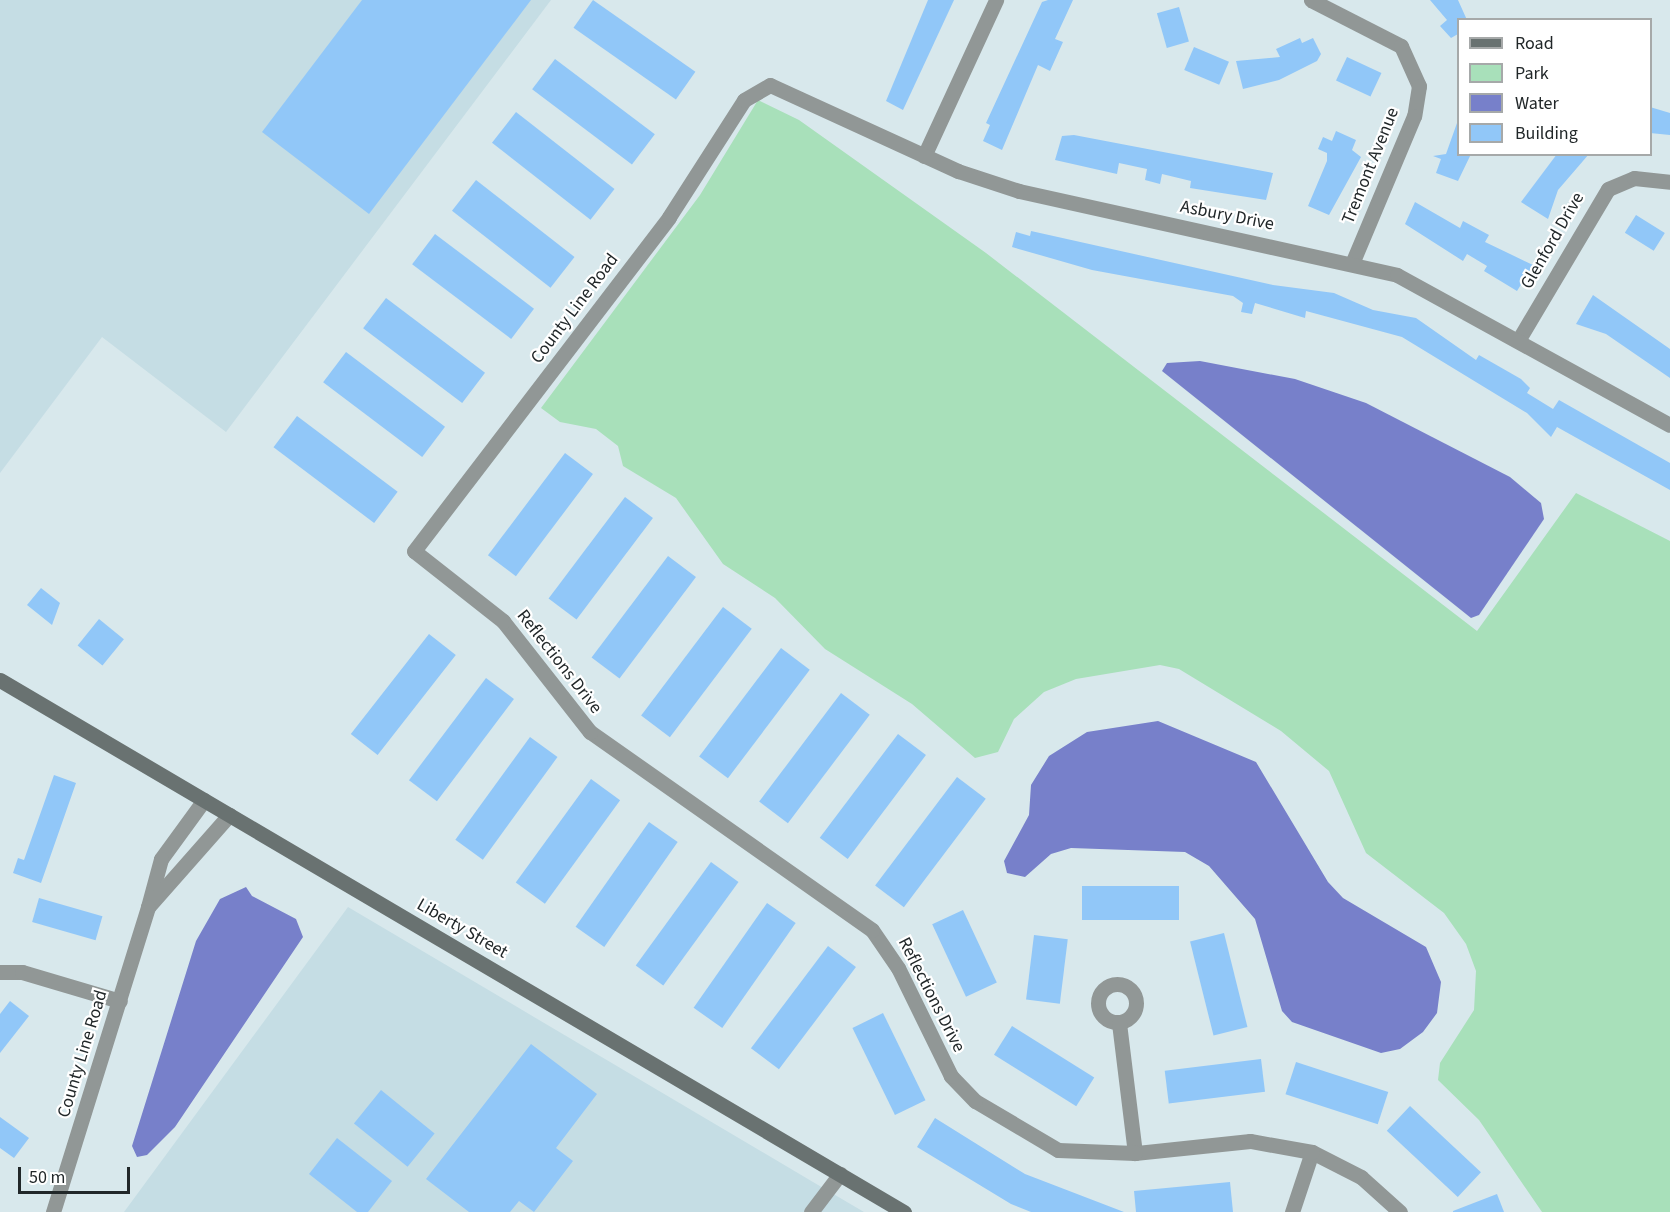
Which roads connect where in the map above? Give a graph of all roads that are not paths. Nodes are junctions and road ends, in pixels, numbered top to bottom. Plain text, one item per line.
1 (996, 0) edge
2 (1311, 0) edge
3 (760, 87) joint
4 (924, 156) junction
5 (1670, 182) edge
6 (1353, 261) junction
7 (1519, 339) junction
8 (1670, 425) edge
9 (414, 551) joint
10 (0, 680) edge
11 (204, 800) junction
12 (229, 815) junction
13 (148, 907) junction
14 (0, 972) edge
15 (120, 1001) junction
16 (1119, 1023) dead end
17 (1312, 1152) junction
18 (1135, 1153) junction
19 (840, 1174) junction
20 (53, 1212) edge
21 (811, 1212) edge
22 (904, 1212) edge
23 (1292, 1212) edge
24 (1401, 1212) edge

1 - 4 street
2 - 6 street, Tremont Avenue
3 - 4 street, Asbury Drive
3 - 9 street, County Line Road
4 - 6 street, Asbury Drive
5 - 7 street, Glenford Drive
6 - 7 street, Asbury Drive
7 - 8 street, Asbury Drive
9 - 18 street, Reflections Drive
10 - 11 street, Liberty Street
11 - 12 street, Liberty Street
11 - 13 street, County Line Road
12 - 13 street, County Line Road
12 - 19 street, Liberty Street
13 - 15 street, County Line Road
14 - 15 street
15 - 20 street, County Line Road
16 - 18 street
17 - 18 street, Reflections Drive
17 - 23 street
17 - 24 street, Reflections Drive
19 - 21 street
19 - 22 street, Liberty Street

